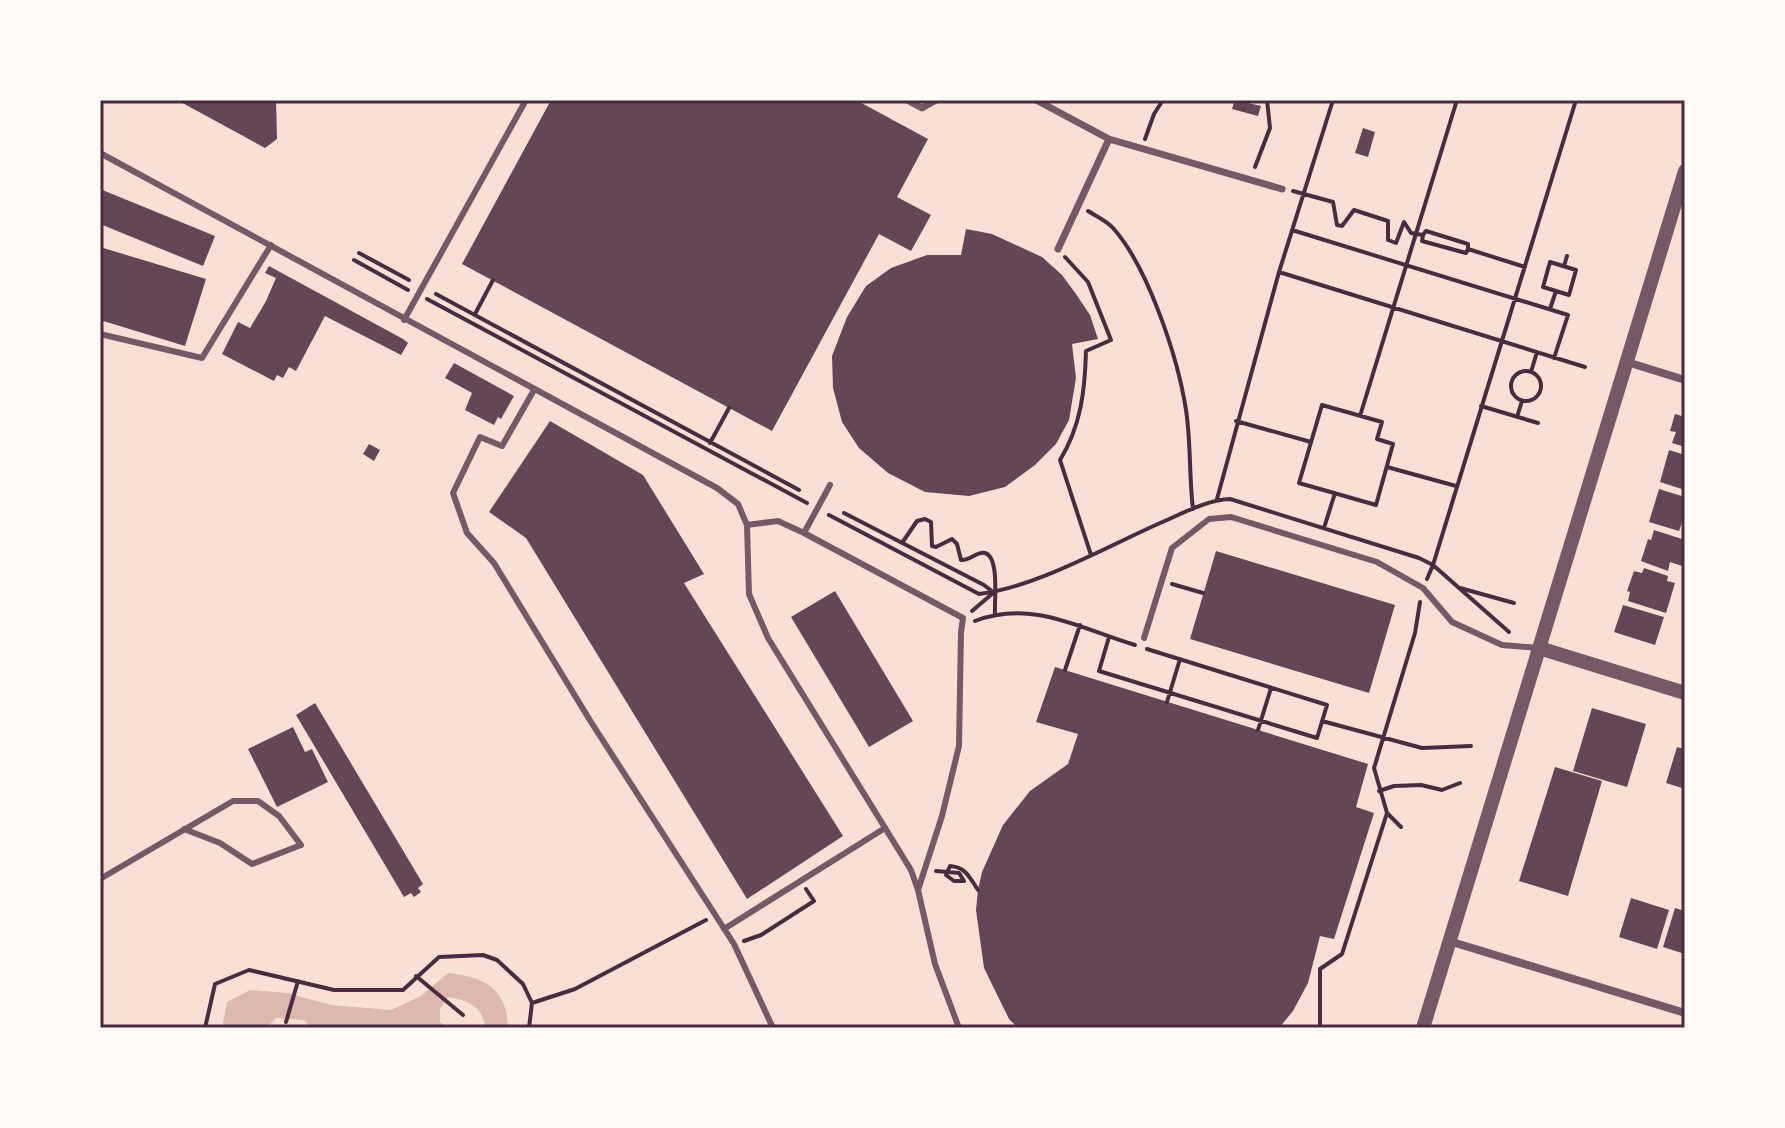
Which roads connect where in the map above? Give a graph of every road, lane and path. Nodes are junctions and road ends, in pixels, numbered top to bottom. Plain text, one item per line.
1 (526, 100) edge
2 (907, 100) edge
3 (936, 100) edge
4 (1036, 100) edge
5 (1163, 100) edge
6 (1267, 100) edge
7 (1333, 100) edge
8 (1457, 100) edge
9 (1576, 100) edge
10 (1109, 139) junction
11 (1141, 149) junction
12 (100, 153) edge
13 (1685, 171) edge
14 (1251, 180) junction
15 (1282, 189) joint
16 (1304, 193) junction
17 (1079, 206) junction
18 (1292, 230) junction
19 (1420, 235) junction
20 (271, 245) junction
21 (1058, 249) joint
22 (1468, 249) junction
23 (359, 253) dead end
24 (1567, 256) dead end
25 (354, 260) dead end
26 (1564, 266) junction
27 (1407, 267) junction
28 (1525, 267) junction
29 (1279, 272) junction
30 (409, 280) dead end
31 (493, 280) dead end
32 (405, 288) dead end
33 (1556, 291) junction
34 (436, 294) dead end
35 (1513, 299) junction
36 (431, 302) dead end
37 (1393, 308) junction
38 (1550, 310) junction
39 (474, 315) junction
40 (404, 320) junction
41 (100, 334) edge
42 (1501, 341) junction
43 (1537, 352) junction
44 (1554, 358) junction
45 (1627, 362) junction
46 (1585, 367) dead end
47 (1531, 372) junction
48 (1685, 380) edge
49 (534, 390) junction
50 (1522, 401) junction
51 (1481, 406) junction
52 (729, 408) dead end
53 (1360, 416) junction
54 (1517, 417) junction
55 (1236, 421) junction
56 (1538, 423) dead end
57 (1311, 442) junction
58 (710, 443) junction
59 (1387, 467) junction
60 (830, 485) dead end
61 (1456, 486) junction
62 (799, 490) dead end
63 (1335, 493) junction
64 (795, 497) dead end
65 (1193, 509) dead end
66 (844, 513) dead end
67 (1209, 519) junction
68 (839, 520) dead end
69 (747, 525) junction
70 (1324, 528) dead end
71 (1140, 532) dead end
72 (804, 533) junction
73 (902, 543) junction
74 (1091, 555) junction
75 (1162, 581) junction
76 (1423, 588) junction
77 (993, 592) junction
78 (1203, 593) dead end
79 (1514, 603) dead end
80 (995, 615) junction
81 (988, 616) dead end
82 (963, 618) junction
83 (1080, 625) junction
84 (1109, 637) junction
85 (1144, 638) dead end
86 (1539, 648) junction
87 (1180, 659) junction
88 (1065, 670) dead end
89 (1271, 688) junction
90 (1170, 693) junction
91 (1685, 693) edge
92 (1167, 702) dead end
93 (1261, 721) junction
94 (1322, 721) junction
95 (1258, 730) dead end
96 (1384, 738) junction
97 (1471, 746) dead end
98 (1460, 783) dead end
99 (1379, 791) junction
100 (1387, 813) junction
101 (1401, 827) dead end
102 (885, 828) junction
103 (184, 829) junction
104 (925, 869) junction
105 (100, 879) edge
106 (918, 890) junction
107 (978, 890) dead end
108 (810, 895) dead end
109 (715, 915) junction
110 (724, 929) junction
111 (1449, 941) junction
112 (734, 944) junction
113 (416, 976) junction
114 (298, 981) junction
115 (532, 1003) junction
116 (1685, 1013) edge
117 (463, 1015) dead end
118 (286, 1022) dead end
119 (205, 1028) edge
120 (529, 1028) edge
121 (773, 1028) edge
122 (959, 1028) edge
123 (1320, 1028) edge
124 (1423, 1028) edge

1 - 40 lane
2 - 3 street
4 - 10 street
5 - 11 path
6 - 14 path
7 - 16 path
8 - 19 path
9 - 28 path
10 - 11 street
10 - 17 street
11 - 14 street
12 - 20 lane
13 - 45 street
14 - 15 street
15 - 16 path
16 - 18 path
16 - 19 path
17 - 21 street
17 - 65 path
18 - 27 path
18 - 29 path
19 - 22 path
19 - 22 path
19 - 27 path
20 - 40 lane
20 - 41 lane
21 - 74 path
22 - 28 path
23 - 30 path
24 - 26 path
25 - 32 path
26 - 33 path
26 - 33 path
27 - 35 path
27 - 37 path
28 - 35 path
29 - 37 path
29 - 55 path
31 - 39 path
33 - 38 path
34 - 39 path
35 - 38 path
35 - 42 path
36 - 64 path
37 - 42 path
37 - 53 path
38 - 44 path
39 - 58 path
40 - 49 lane
42 - 43 path
42 - 51 path
43 - 44 path
43 - 47 path
44 - 46 path
45 - 48 street
45 - 86 street
47 - 50 path
47 - 50 path
49 - 69 lane
49 - 109 lane
50 - 54 path
51 - 54 path
51 - 61 path
52 - 58 path
53 - 57 path
53 - 59 path
54 - 56 path
55 - 57 path
55 - 67 path
57 - 63 path
58 - 62 path
59 - 61 path
59 - 63 path
60 - 72 lane
61 - 76 path
63 - 70 path
66 - 73 path
67 - 75 lane
67 - 76 lane
68 - 77 path
69 - 72 lane
69 - 102 lane
71 - 74 path
72 - 82 lane
73 - 77 path
73 - 77 path
74 - 77 path
75 - 78 path
75 - 85 lane
76 - 86 lane
76 - 96 path
77 - 80 path
77 - 82 path
79 - 86 path
80 - 81 path
80 - 83 path
82 - 104 lane
83 - 84 path
83 - 88 path
84 - 87 path
84 - 90 path
86 - 91 street
86 - 111 street
87 - 89 path
87 - 90 path
89 - 93 path
89 - 94 path
90 - 92 path
90 - 93 path
93 - 94 path
93 - 95 path
94 - 96 path
96 - 97 path
96 - 99 path
98 - 99 path
99 - 100 path
100 - 101 path
100 - 123 path
102 - 106 lane
102 - 110 lane
103 - 103 lane
103 - 105 lane
104 - 106 lane
104 - 107 path
106 - 122 lane
108 - 112 path
109 - 110 lane
109 - 115 path
110 - 112 lane
111 - 116 street
111 - 124 street
112 - 121 lane
113 - 114 path
113 - 115 path
113 - 117 path
114 - 118 path
114 - 119 path
115 - 120 path

